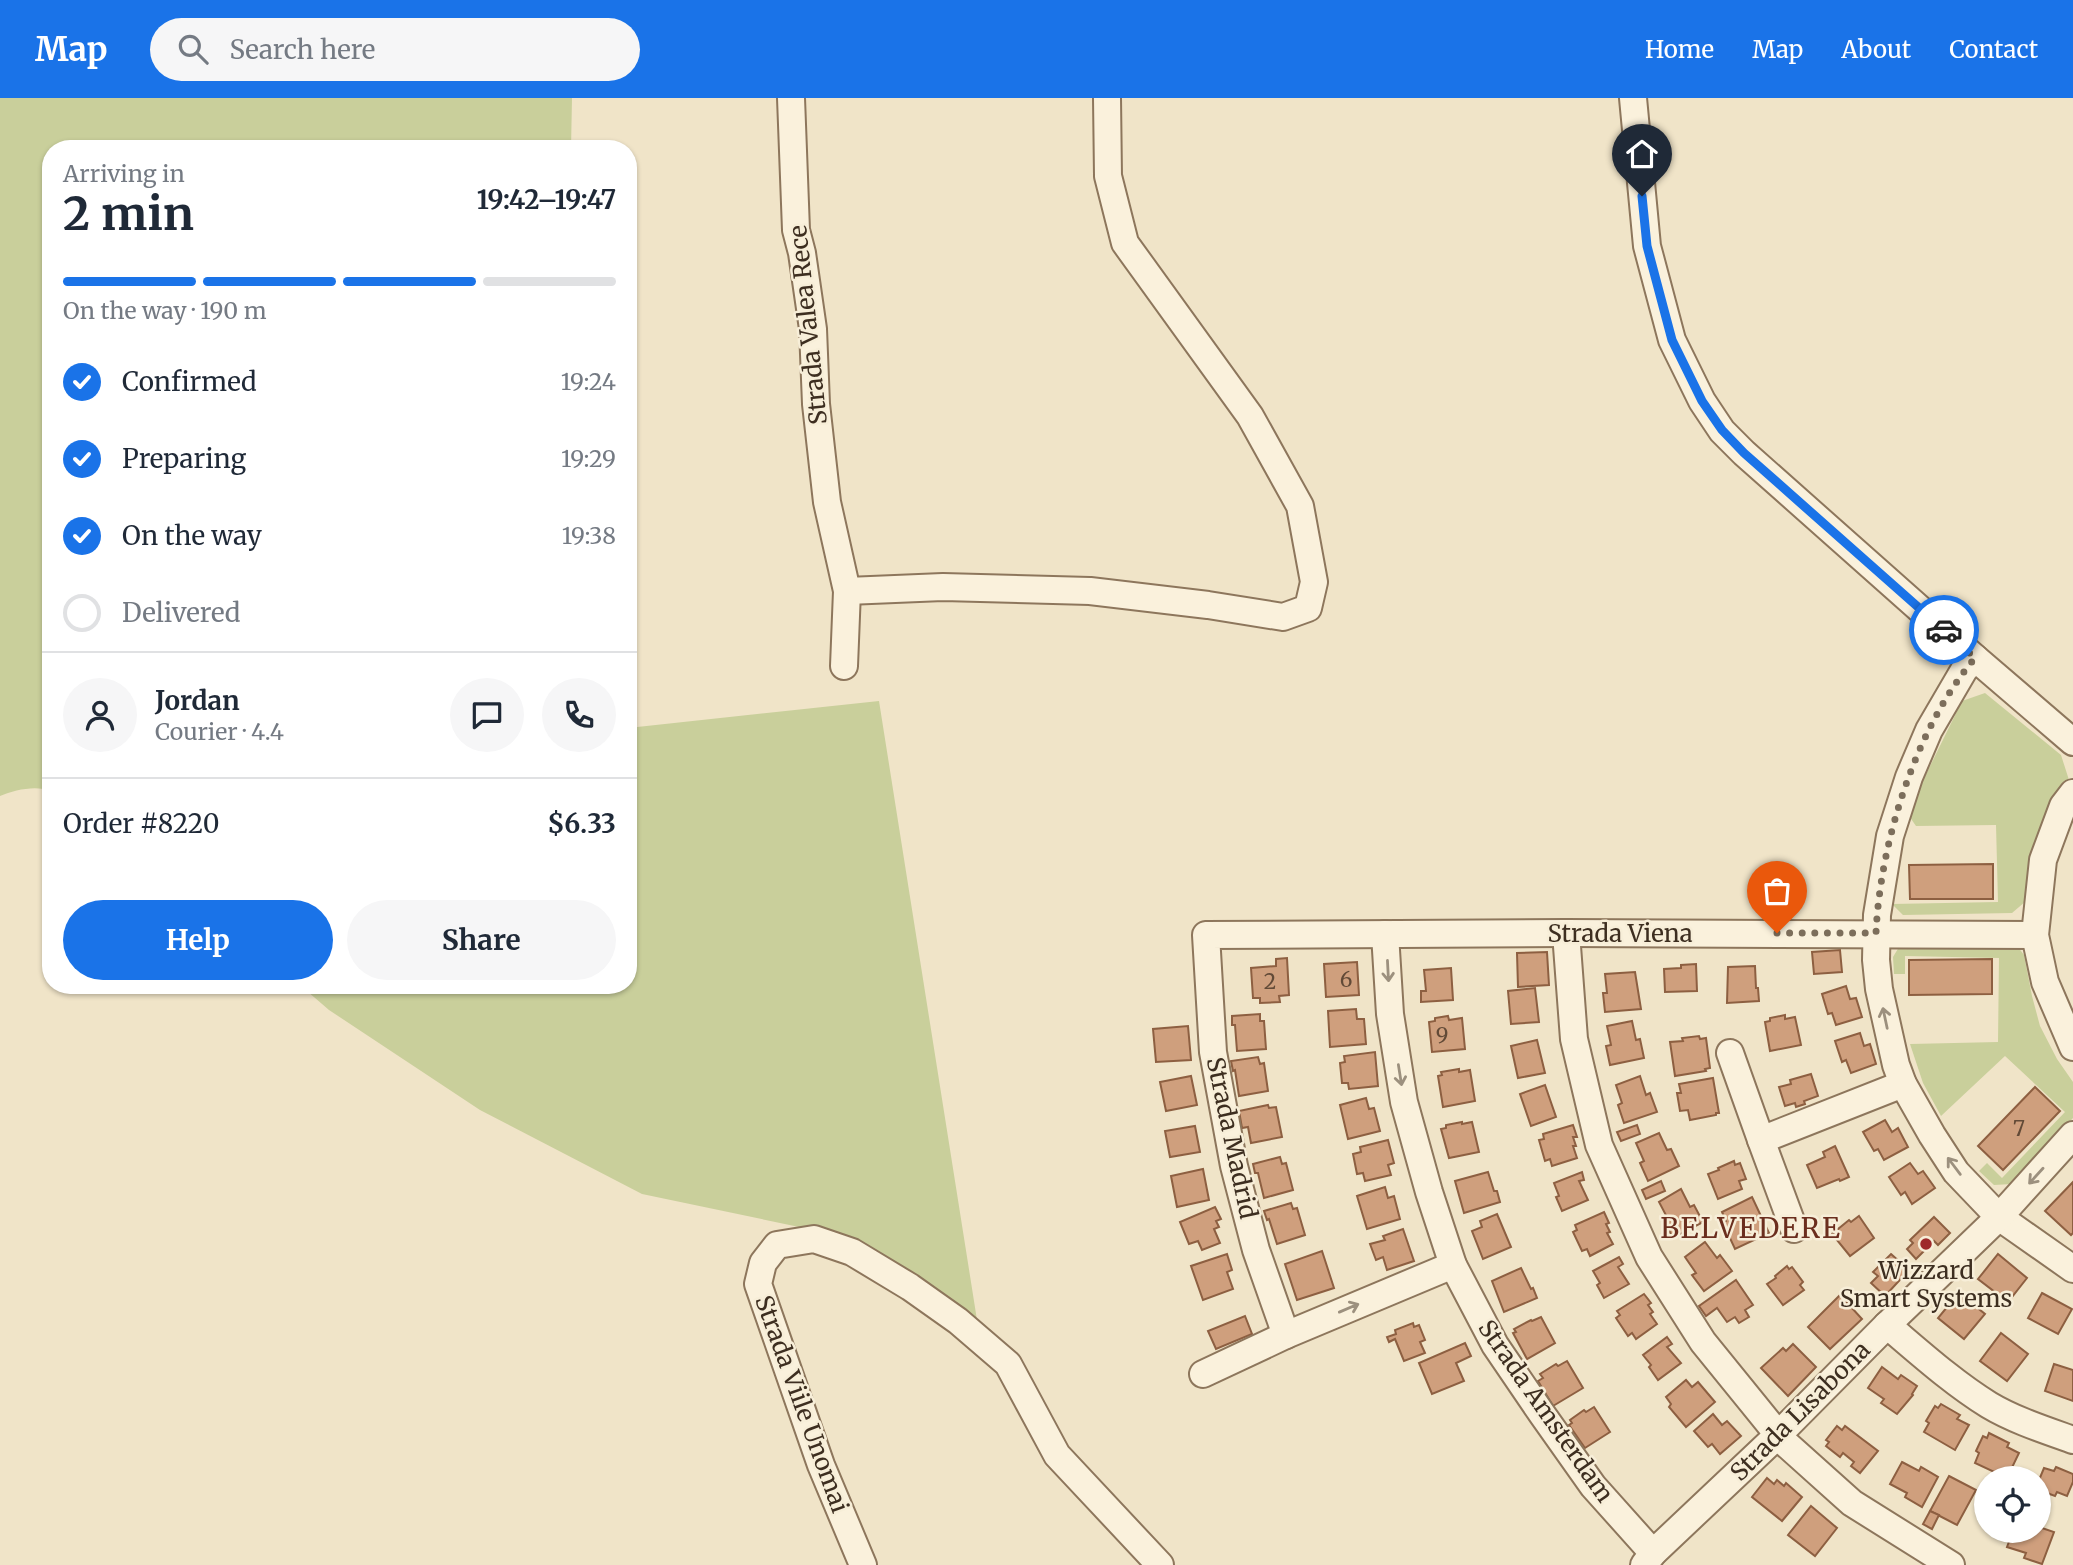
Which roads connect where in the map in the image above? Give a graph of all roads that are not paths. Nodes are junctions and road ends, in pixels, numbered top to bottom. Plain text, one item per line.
1 (791, 98) edge
2 (1107, 98) edge
3 (1633, 98) edge
4 (847, 591) junction
5 (1975, 658) junction
6 (844, 666) dead end
7 (2073, 742) edge
8 (2073, 793) edge
9 (1566, 933) junction
10 (1876, 933) junction
11 (1385, 934) junction
12 (1206, 935) joint
13 (2035, 935) junction
14 (2073, 1047) edge
15 (1730, 1053) dead end
16 (1903, 1084) junction
17 (2073, 1135) edge
18 (1760, 1140) junction
19 (1998, 1217) junction
20 (1794, 1229) dead end
21 (1453, 1265) junction
22 (2073, 1269) edge
23 (1887, 1325) junction
24 (1286, 1335) junction
25 (1203, 1374) dead end
26 (1778, 1435) junction
27 (2073, 1440) edge
28 (1649, 1559) edge
29 (863, 1565) edge
30 (1160, 1565) edge
31 (1951, 1565) edge

1 - 4 street, Strada Valea Rece
2 - 4 street
3 - 5 street
4 - 6 street, Strada Valea Rece
5 - 7 street
5 - 10 street
8 - 13 street
9 - 10 street, Strada Viena
9 - 11 street, Strada Viena
9 - 26 street
10 - 13 street, Strada Viena
16 -> 10 street
11 - 12 street, Strada Viena
11 -> 21 street, Strada Amsterdam
12 - 24 street, Strada Madrid
13 - 14 street
15 - 18 street
16 - 18 street
19 -> 16 street
17 -> 19 street, Strada Lisabona
18 - 20 street
19 - 22 street
19 - 23 street, Strada Lisabona
24 -> 21 street
21 - 28 street, Strada Amsterdam
23 - 26 street, Strada Lisabona
23 - 27 street
24 - 25 street
26 - 28 street, Strada Lisabona
26 - 31 street
29 - 30 street, Strada Viile Unomai

